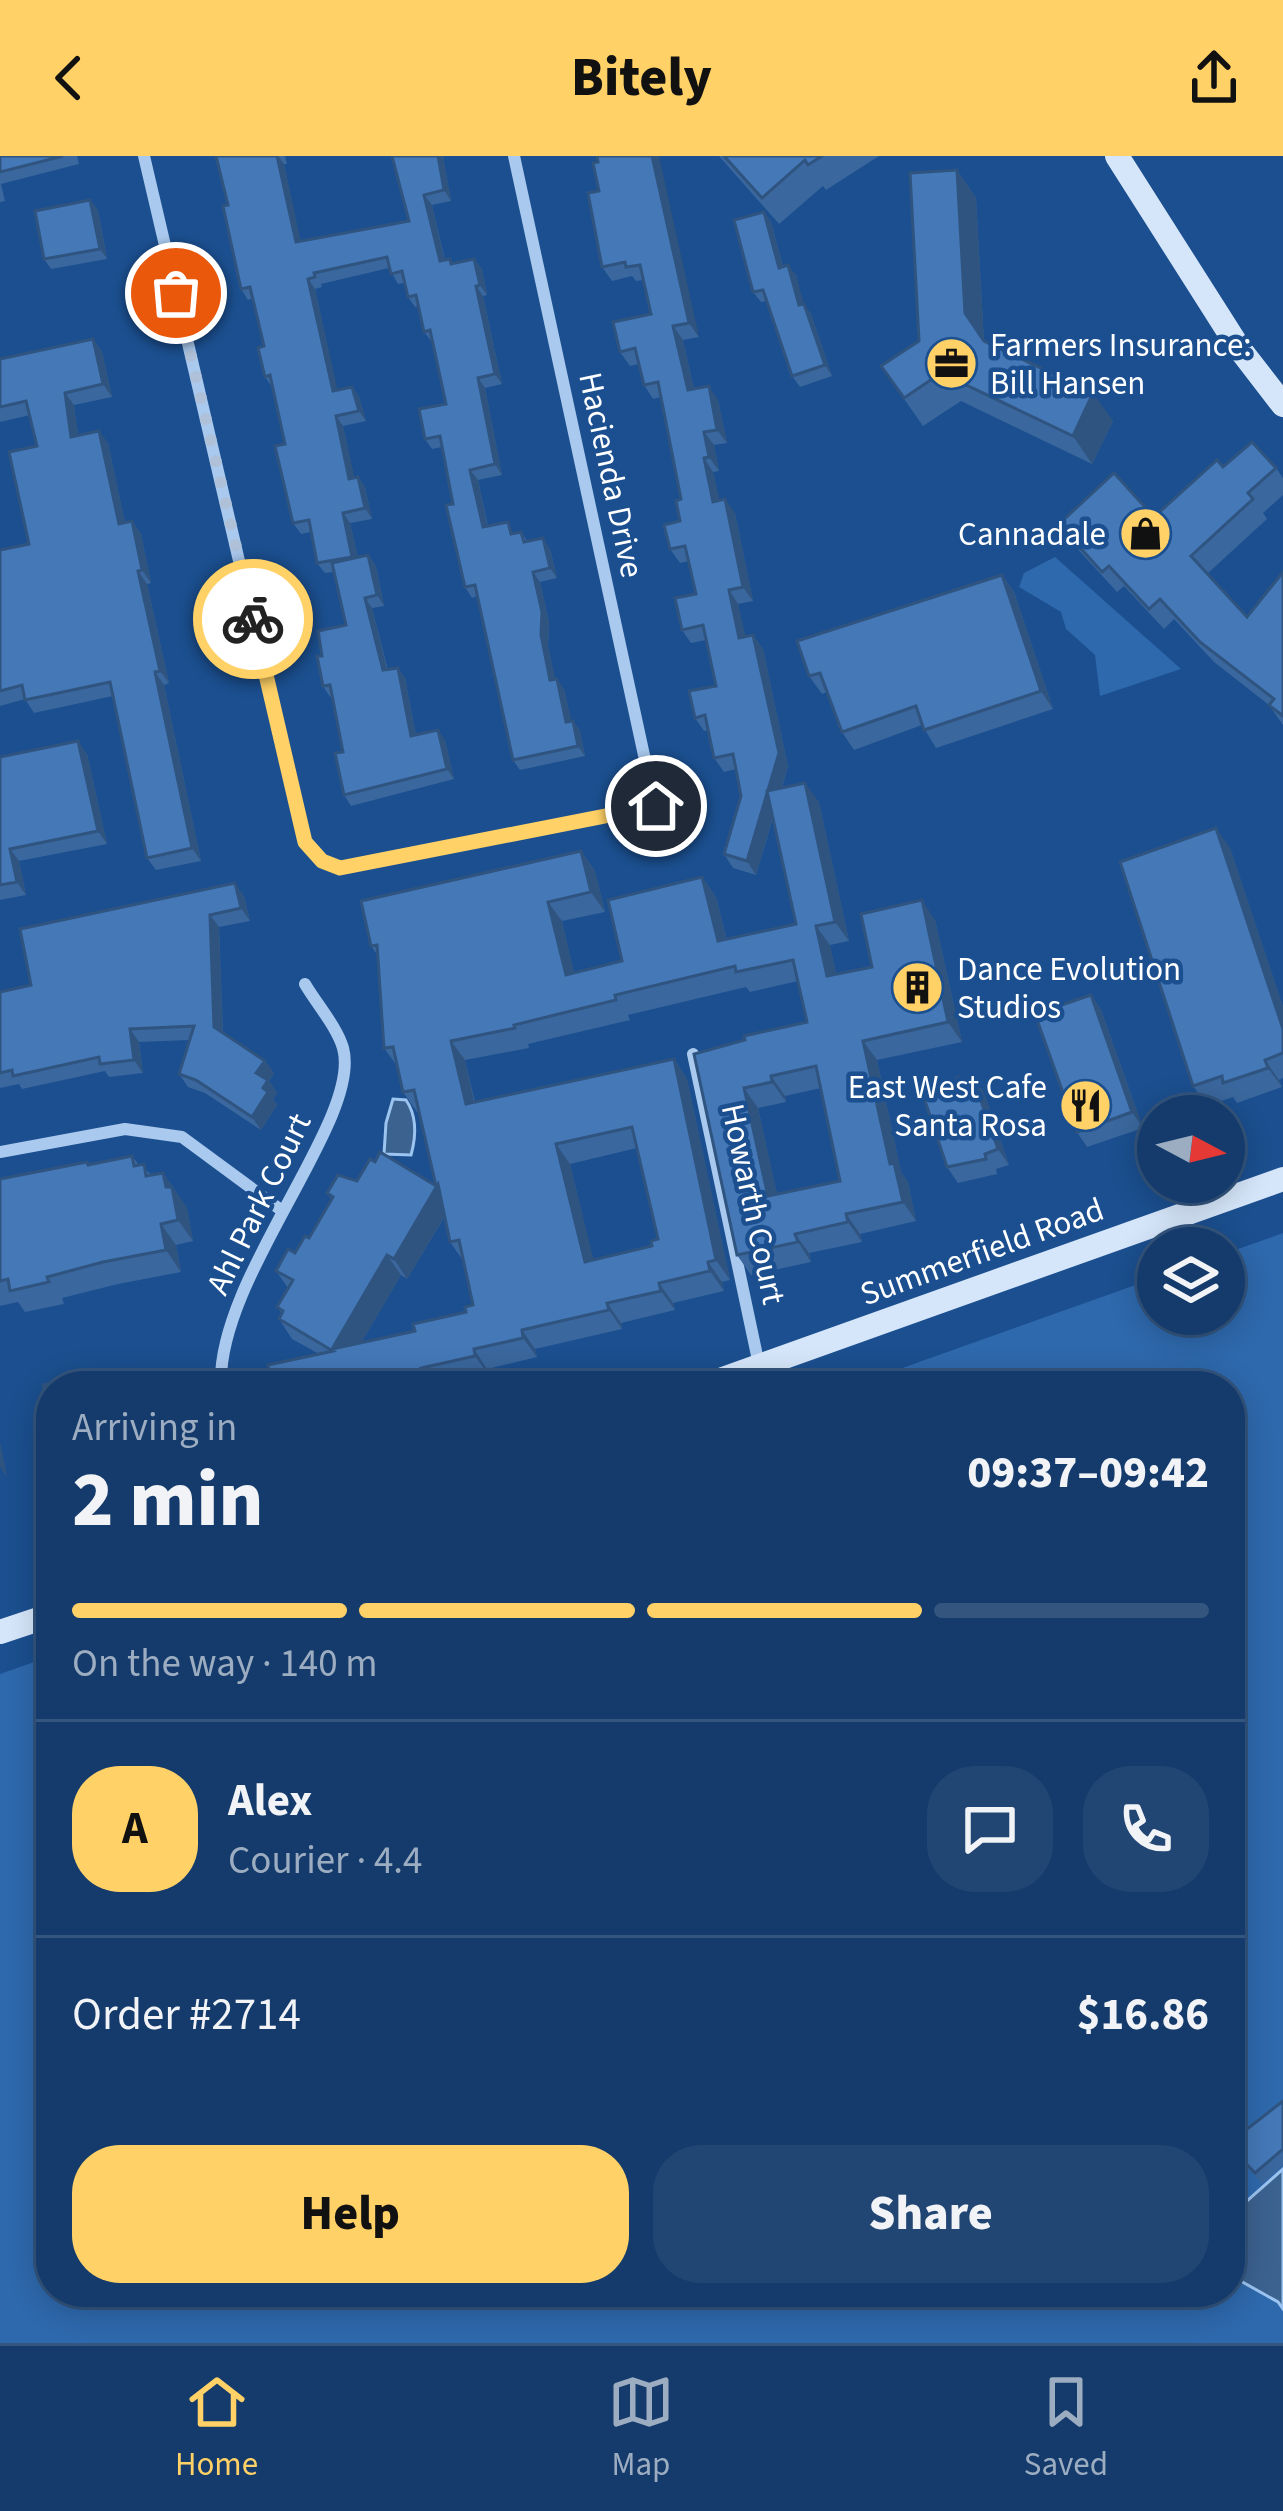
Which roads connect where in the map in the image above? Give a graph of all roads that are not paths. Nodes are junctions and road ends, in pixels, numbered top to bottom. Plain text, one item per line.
1 (144, 156) edge
2 (514, 156) edge
3 (1118, 156) edge
4 (1283, 405) edge
5 (305, 984) dead end
6 (693, 1054) edge
7 (0, 1152) edge
8 (1283, 1179) edge
9 (281, 1210) junction
10 (759, 1366) junction
11 (222, 1371) edge
12 (745, 1371) edge
13 (36, 1620) edge
14 (0, 1632) edge

1 - 2 street, Hacienda Drive
3 - 4 street
5 - 9 street, Ahl Park Court
6 - 10 street, Howarth Court
7 - 9 street
8 - 10 street, Summerfield Road
9 - 11 street, Ahl Park Court
10 - 12 street, Summerfield Road
13 - 14 street

